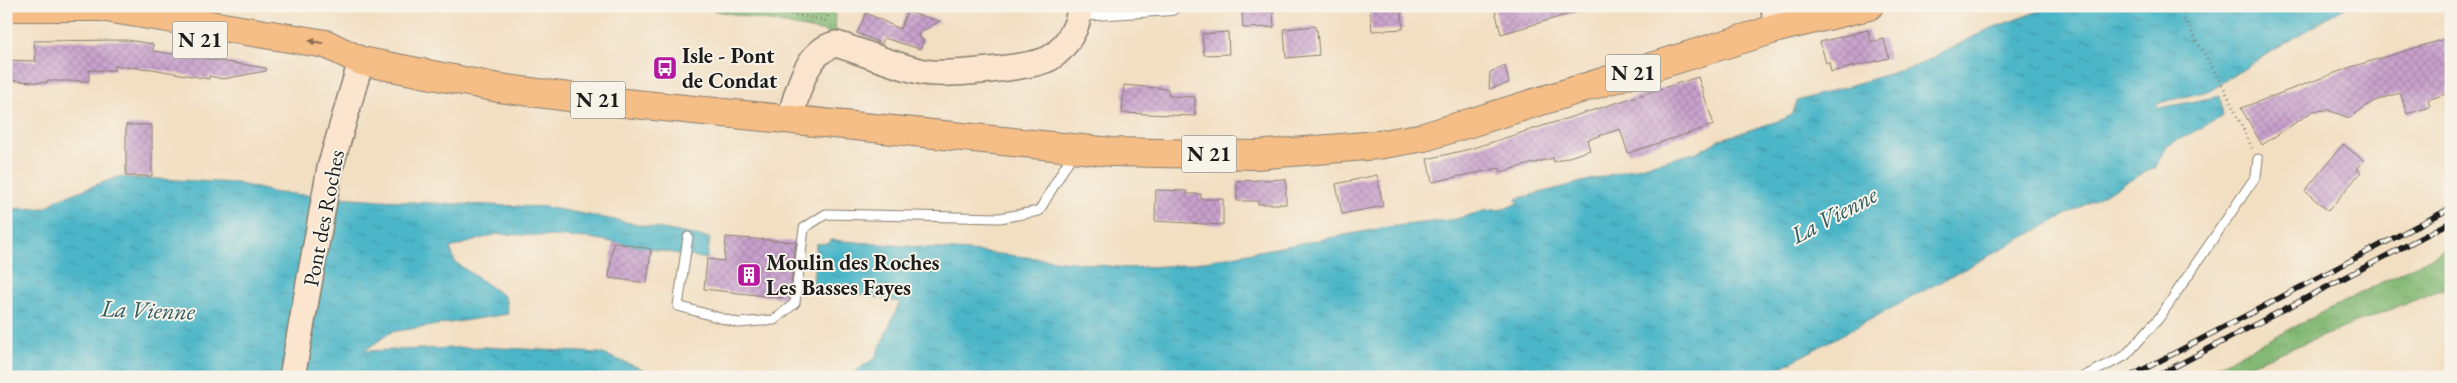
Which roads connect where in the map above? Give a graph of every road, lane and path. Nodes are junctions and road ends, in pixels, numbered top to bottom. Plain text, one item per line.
1 (686, 6) edge
2 (1171, 6) edge
3 (1869, 6) edge
4 (2177, 6) edge
5 (6, 7) edge
6 (1079, 9) edge
7 (1776, 17) edge
8 (828, 21) dead end
9 (361, 61) junction
10 (790, 118) junction
11 (1076, 148) junction
12 (2258, 159) joint
13 (688, 236) dead end
14 (292, 377) edge
15 (2083, 377) edge

1 - 8 path
2 - 6 street
3 - 7 main road, N 21
4 - 12 path
5 - 9 main road, N 21
6 - 10 street
7 - 11 main road, N 21
9 - 10 main road, N 21
9 - 14 street, Pont des Roches
10 - 11 main road, N 21
11 - 13 lane
12 - 15 lane

